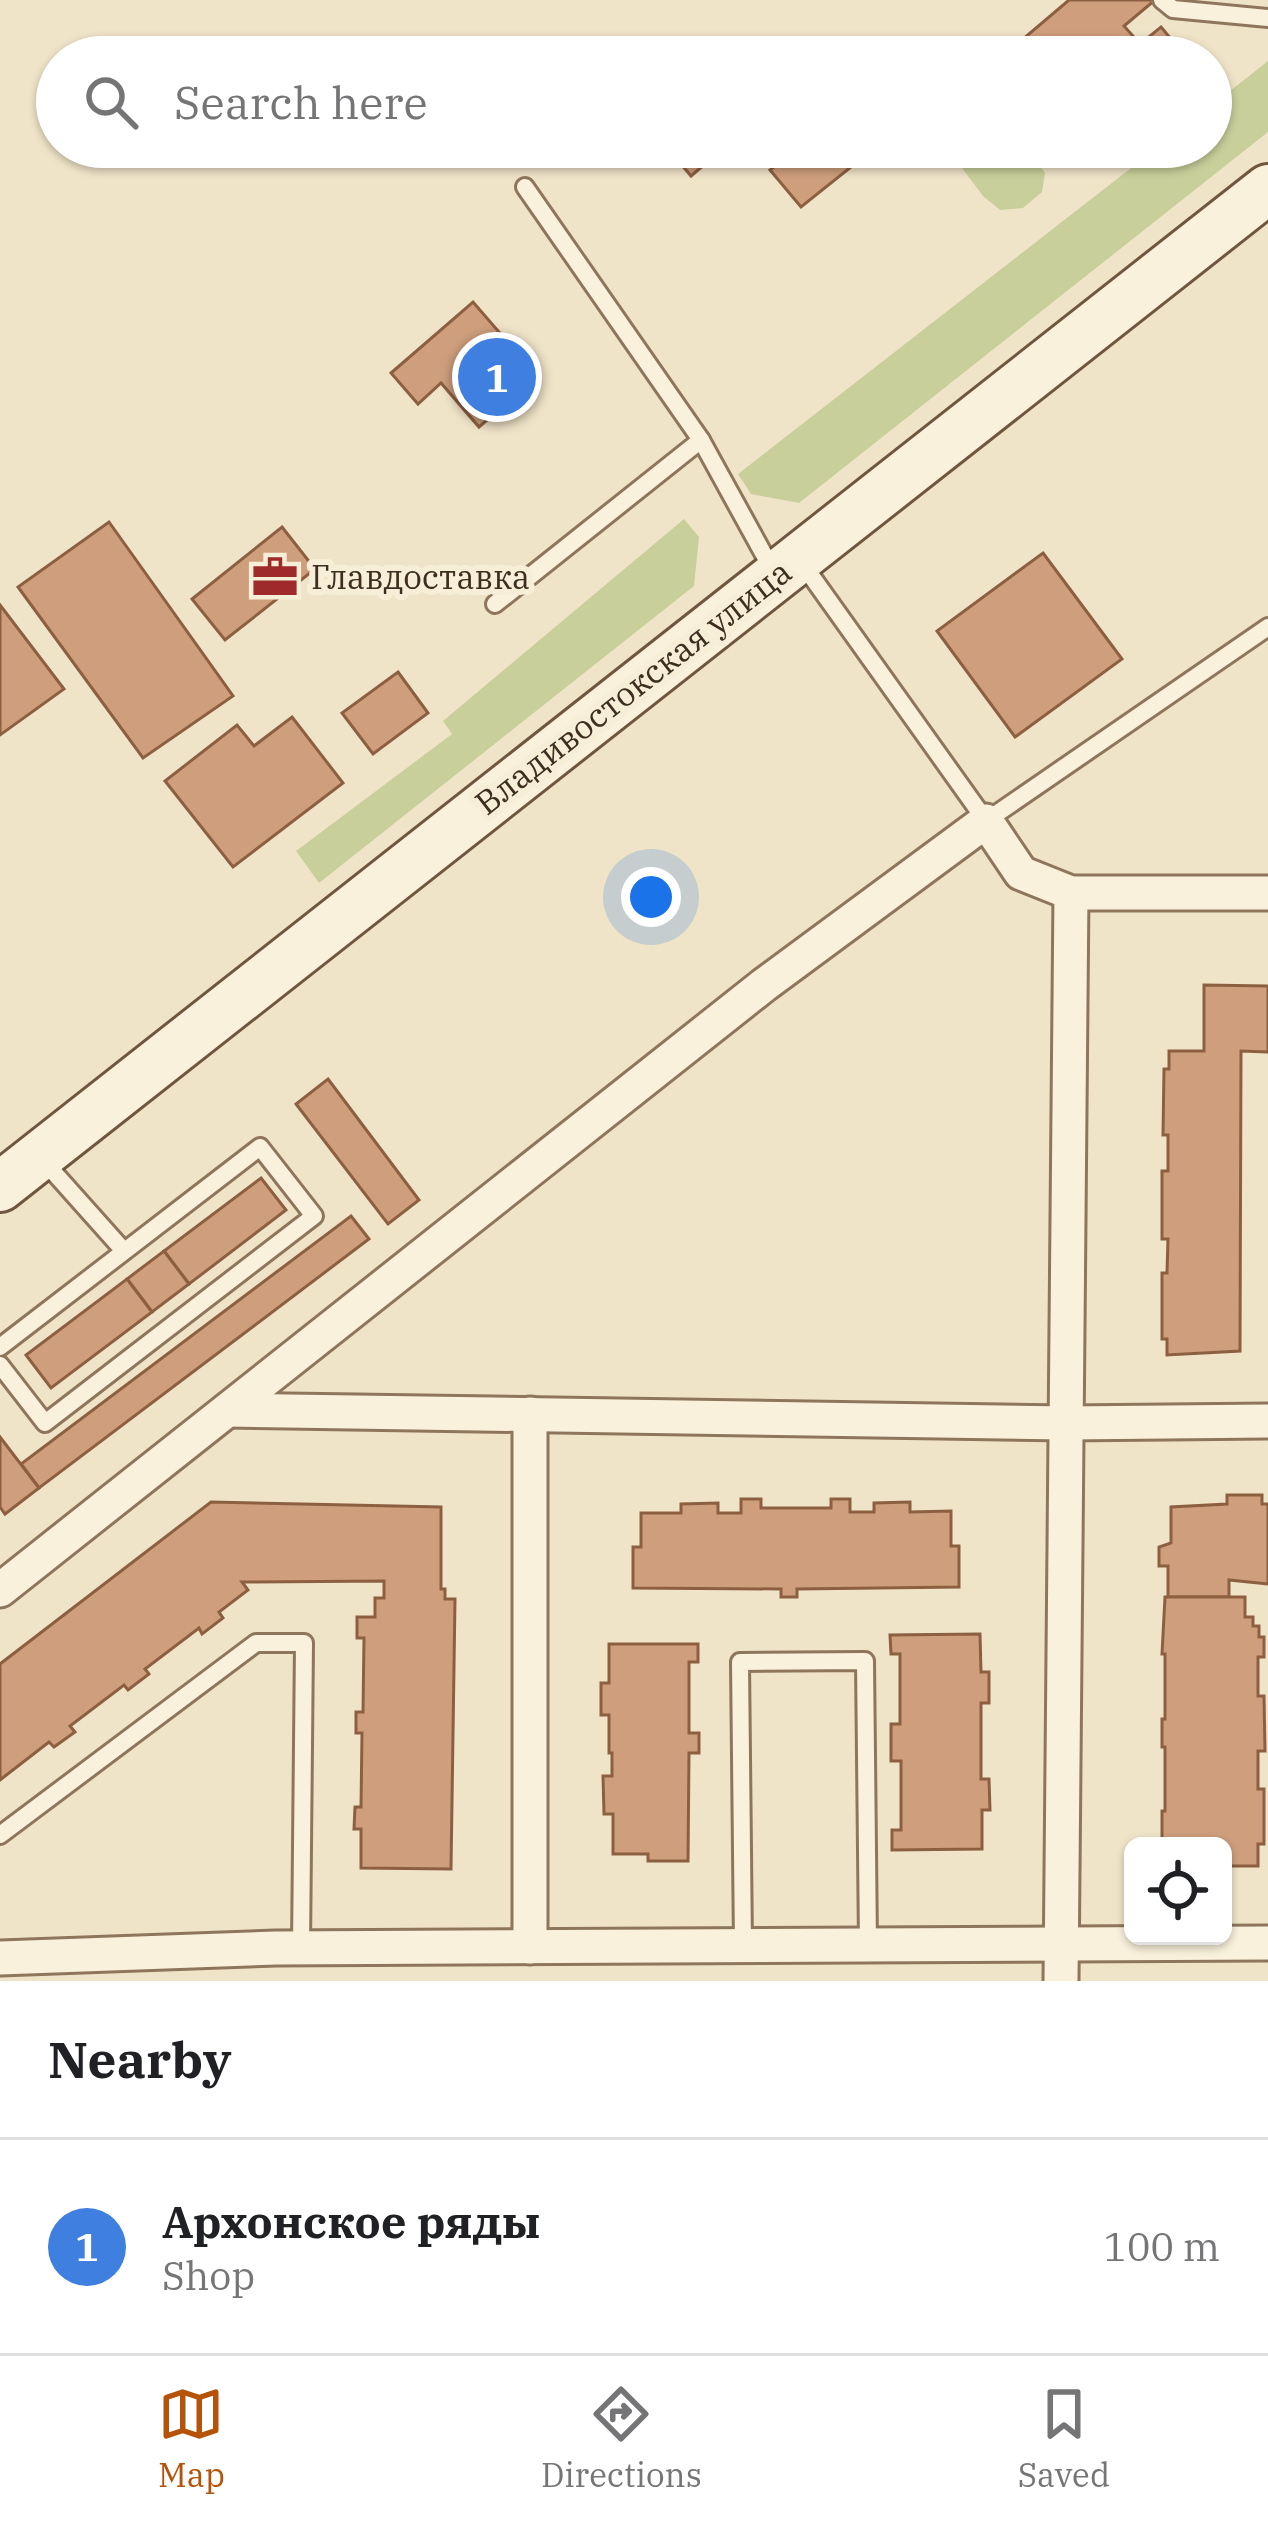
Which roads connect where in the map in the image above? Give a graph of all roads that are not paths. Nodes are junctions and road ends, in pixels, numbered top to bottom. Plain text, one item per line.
1 (1162, 0) edge
2 (1268, 19) edge
3 (525, 187) dead end
4 (1268, 189) edge
5 (701, 440) junction
6 (787, 566) junction
7 (495, 604) dead end
8 (1268, 627) edge
9 (986, 821) junction
10 (1072, 893) junction
11 (1268, 893) edge
12 (39, 1156) junction
13 (0, 1186) edge
14 (124, 1251) junction
15 (0, 1347) edge
16 (0, 1364) edge
17 (228, 1410) junction
18 (530, 1414) junction
19 (1268, 1421) edge
20 (1066, 1423) junction
21 (0, 1590) edge
22 (0, 1835) edge
23 (1061, 1942) junction
24 (868, 1943) junction
25 (1268, 1943) edge
26 (743, 1945) junction
27 (530, 1946) junction
28 (302, 1948) junction
29 (0, 1958) edge
30 (1060, 1981) edge

1 - 2 lane
3 - 5 lane
4 - 6 main road, Владивостокская улица
5 - 6 lane
5 - 7 lane
6 - 9 lane
6 - 12 main road, Владивостокская улица
8 - 9 lane
9 - 10 street
9 - 17 street
10 - 11 street
10 - 20 street
12 - 13 main road, Владивостокская улица
12 - 14 lane
14 - 15 lane
14 - 16 lane
17 - 18 street
17 - 21 street
18 - 20 street
18 - 27 street
19 - 20 street
20 - 23 street
22 - 28 lane
23 - 24 street
23 - 25 street
23 - 30 street
24 - 26 street
24 - 26 lane
26 - 27 street
27 - 28 street
28 - 29 street

